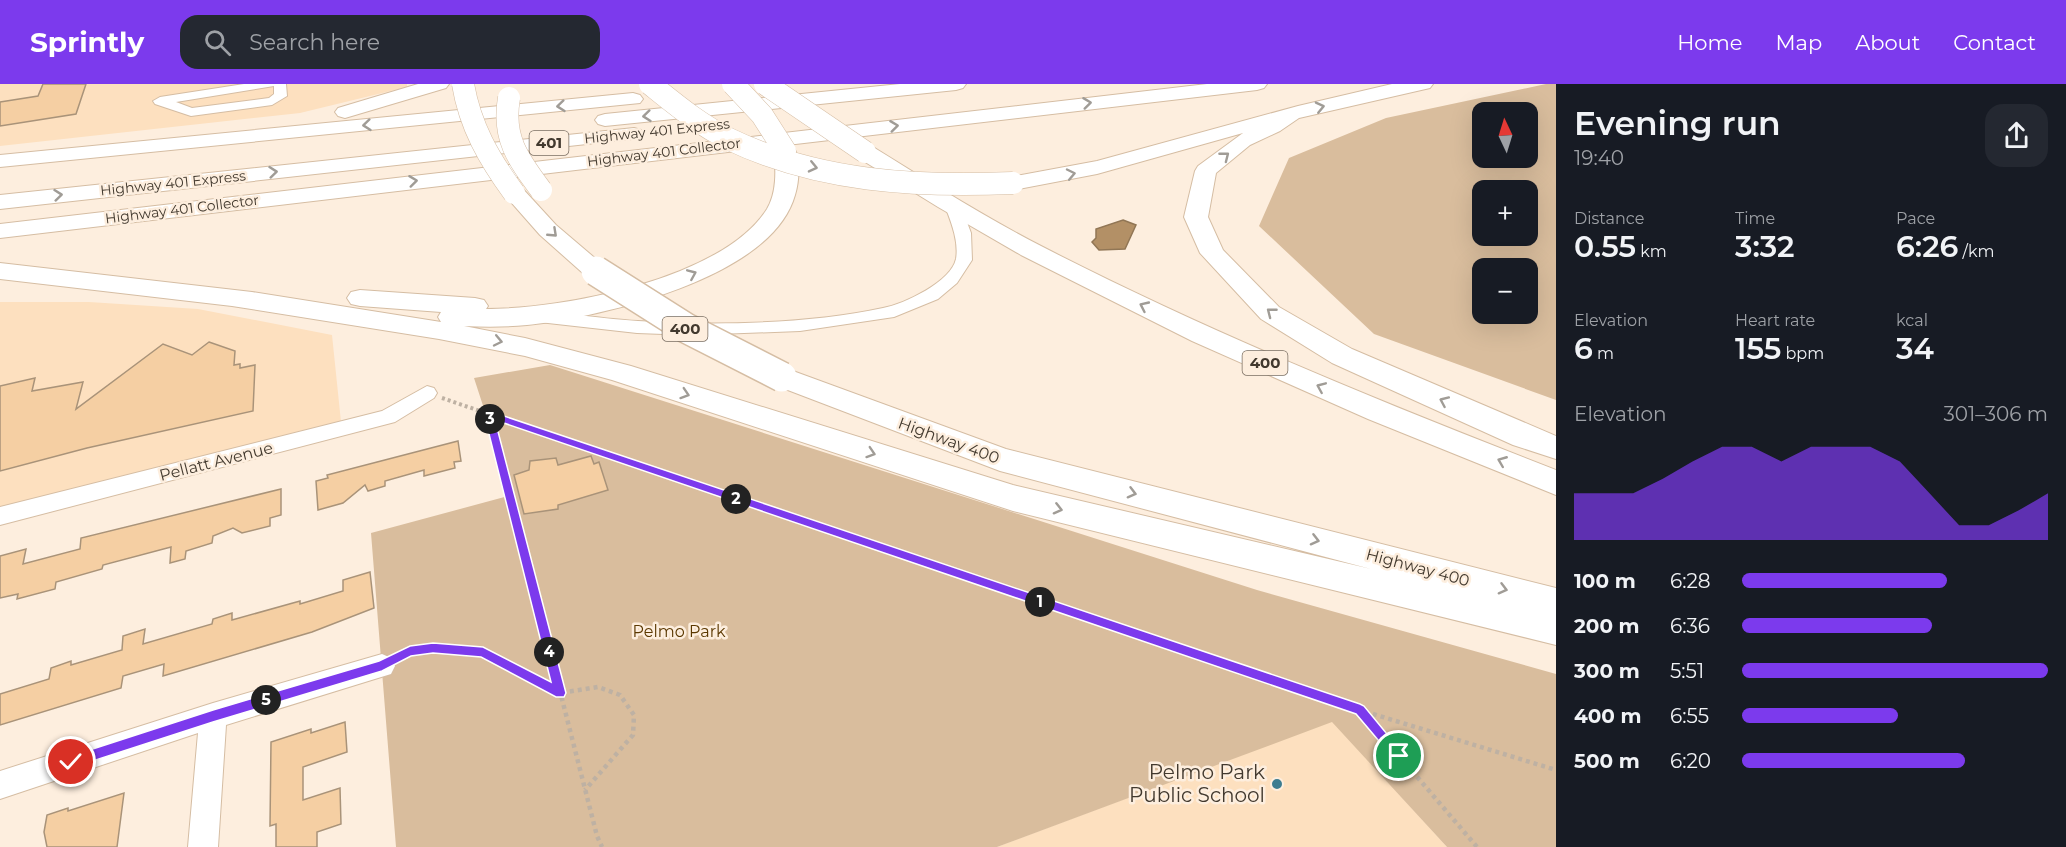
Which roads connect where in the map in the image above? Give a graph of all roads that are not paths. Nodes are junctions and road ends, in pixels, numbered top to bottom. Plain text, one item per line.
1 (269, 84) edge
2 (280, 84) edge
3 (439, 84) edge
4 (463, 84) edge
5 (650, 84) edge
6 (764, 84) edge
7 (787, 84) edge
8 (795, 84) edge
9 (956, 84) edge
10 (1098, 84) edge
11 (1257, 84) edge
12 (1423, 84) edge
13 (726, 87) edge
14 (512, 91) edge
15 (1291, 114) junction
16 (101, 150) junction
17 (874, 151) junction
18 (0, 161) edge
19 (0, 180) edge
20 (945, 201) junction
21 (0, 202) edge
22 (0, 231) edge
23 (0, 253) edge
24 (604, 265) junction
25 (0, 271) edge
26 (233, 298) junction
27 (617, 300) junction
28 (535, 315) junction
29 (427, 393) road end
30 (1556, 448) edge
31 (1556, 483) edge
32 (0, 516) edge
33 (1556, 603) edge
34 (1556, 629) edge
35 (382, 666) road end
36 (213, 716) junction
37 (0, 785) edge
38 (203, 847) edge

1 - 2 street
3 - 16 highway
4 -> 24 highway, Highway 400 / 400, bridge
5 -> 15 highway, bridge
6 - 13 highway
6 - 17 highway, 400, bridge
7 - 13 highway, 401
8 - 17 highway
9 -> 19 highway, Highway 401 Express / 401
21 -> 10 highway, Highway 401 Express / 401
22 -> 11 highway, Highway 401 Collector / 401
15 -> 12 highway
13 -> 16 highway, 401
27 -> 13 highway, bridge
14 - 24 highway, bridge
30 -> 15 highway
16 - 18 highway, 401
17 - 20 highway, 400
20 - 28 street
31 -> 20 highway, 400
23 - 27 highway
24 -> 33 highway, Highway 400 / 400, bridge
25 - 26 highway
26 - 28 highway
26 -> 34 highway
27 - 28 highway
29 - 32 street, Pellatt Avenue
35 - 36 street
36 - 37 street
36 - 38 street

